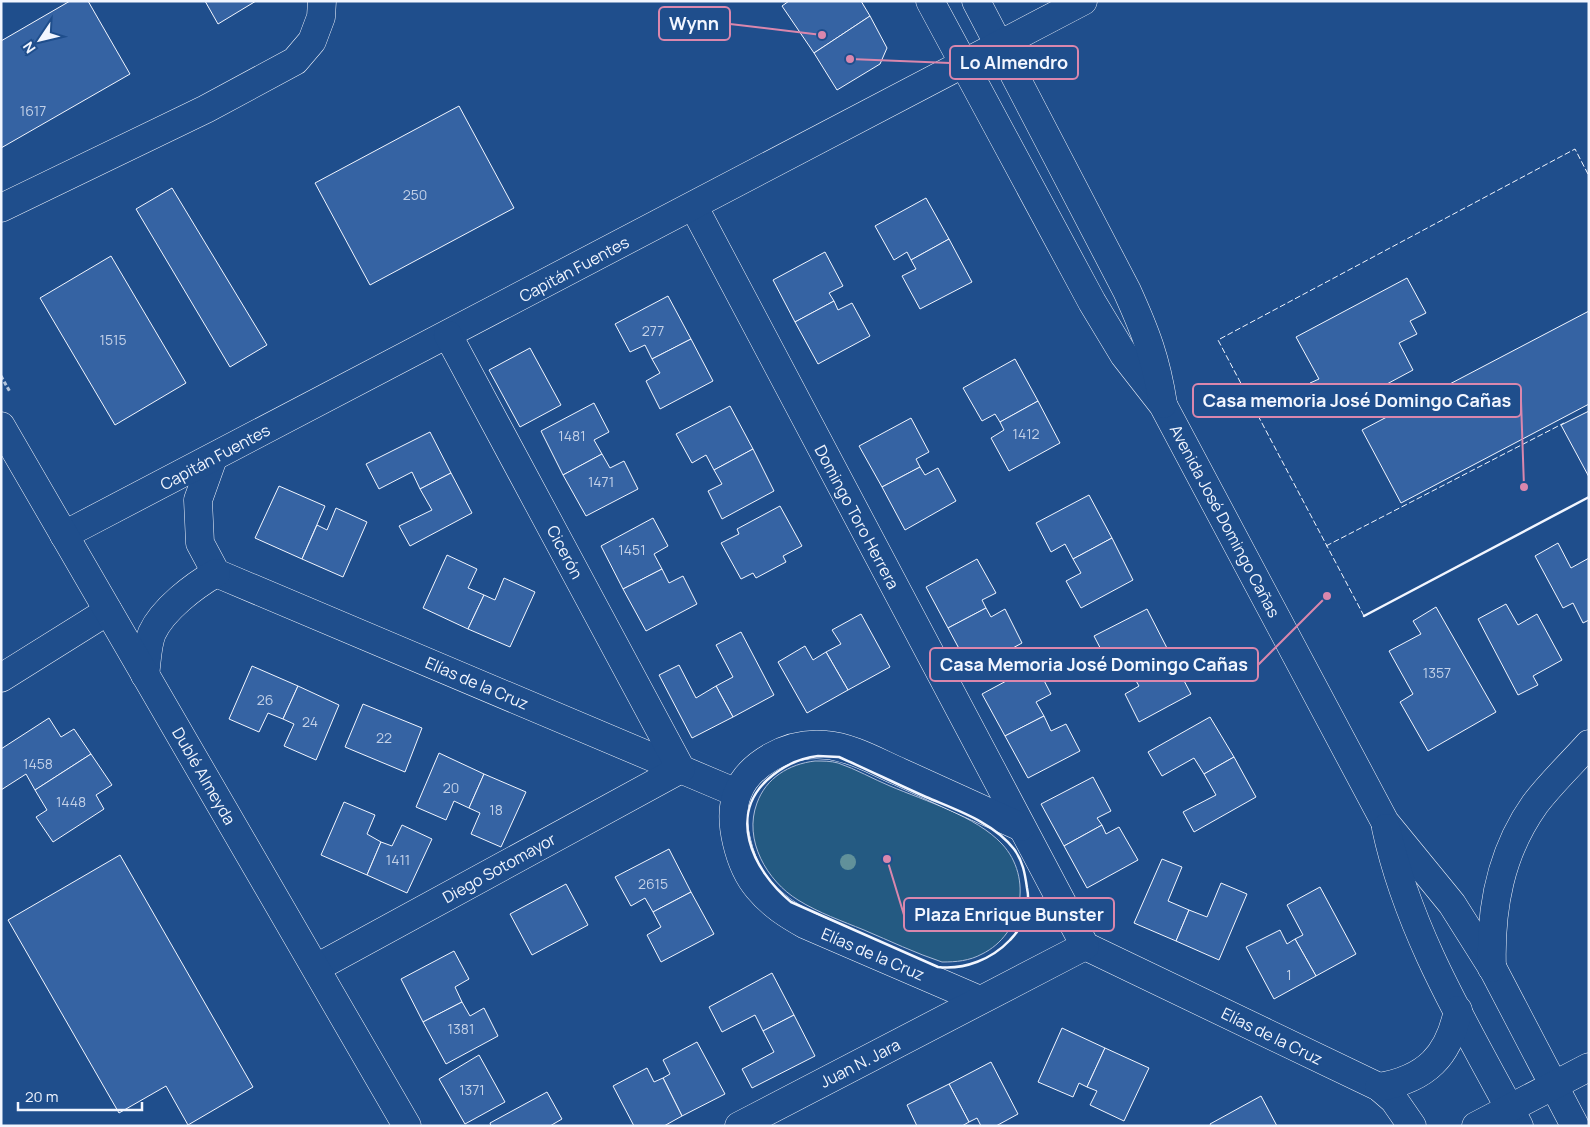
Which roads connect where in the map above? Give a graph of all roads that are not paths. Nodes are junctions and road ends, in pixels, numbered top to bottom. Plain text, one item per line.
1 (322, 1) edge
2 (930, 1) edge
3 (976, 1) edge
4 (1083, 1) edge
5 (1000, 46) junction
6 (964, 65) junction
7 (694, 207) junction
8 (1, 208) edge
9 (448, 334) junction
10 (1163, 405) junction
11 (1, 426) edge
12 (213, 458) junction
13 (64, 535) junction
14 (216, 573) junction
15 (108, 612) junction
16 (145, 675) junction
17 (1, 678) edge
18 (1589, 744) edge
19 (681, 769) junction
20 (737, 793) junction
21 (1385, 822) junction
22 (1021, 827) junction
23 (1085, 946) junction
24 (316, 968) junction
25 (1493, 970) junction
26 (980, 1000) junction
27 (1458, 1010) junction
28 (1589, 1067) edge
29 (1554, 1085) junction
30 (1379, 1087) junction
31 (1514, 1117) edge
32 (407, 1126) edge
33 (739, 1126) edge
34 (1412, 1126) edge
35 (1476, 1126) edge
36 (1575, 1126) edge

1 - 8 street
2 - 6 street, Avenida José Domingo Cañas
3 - 5 street, Avenida José Domingo Cañas
4 - 5 street, Capitán Fuentes
5 - 6 street, Capitán Fuentes
5 - 10 street, Avenida José Domingo Cañas
6 - 7 street, Capitán Fuentes
6 - 10 street, Avenida José Domingo Cañas
7 - 9 street, Capitán Fuentes
7 - 22 street, Domingo Toro Herrera
9 - 12 street, Capitán Fuentes
9 - 19 street, Cicerón
10 - 21 street, Avenida José Domingo Cañas
11 - 13 street, Dublé Almeyda
12 - 13 street, Capitán Fuentes
12 - 14 street
13 - 15 street, Dublé Almeyda
14 - 16 street
14 - 19 street, Elías de la Cruz
15 - 16 street, Dublé Almeyda
15 - 17 street
16 - 24 street, Dublé Almeyda
18 - 25 street
19 - 20 street, Elías de la Cruz
19 - 24 street, Diego Sotomayor
20 - 22 street, Elías de la Cruz
20 - 26 street, Elías de la Cruz
21 - 25 street, Avenida José Domingo Cañas
21 - 27 street, Avenida José Domingo Cañas
22 - 23 street
23 - 26 street
23 - 30 street, Elías de la Cruz
24 - 32 street, Dublé Almeyda
25 - 29 street, Avenida José Domingo Cañas
26 - 33 street, Juan N. Jara
27 - 30 street
27 - 31 street, Avenida José Domingo Cañas
28 - 29 street
29 - 31 street
29 - 36 street, Avenida José Domingo Cañas
30 - 34 street, Elías de la Cruz
31 - 35 street

